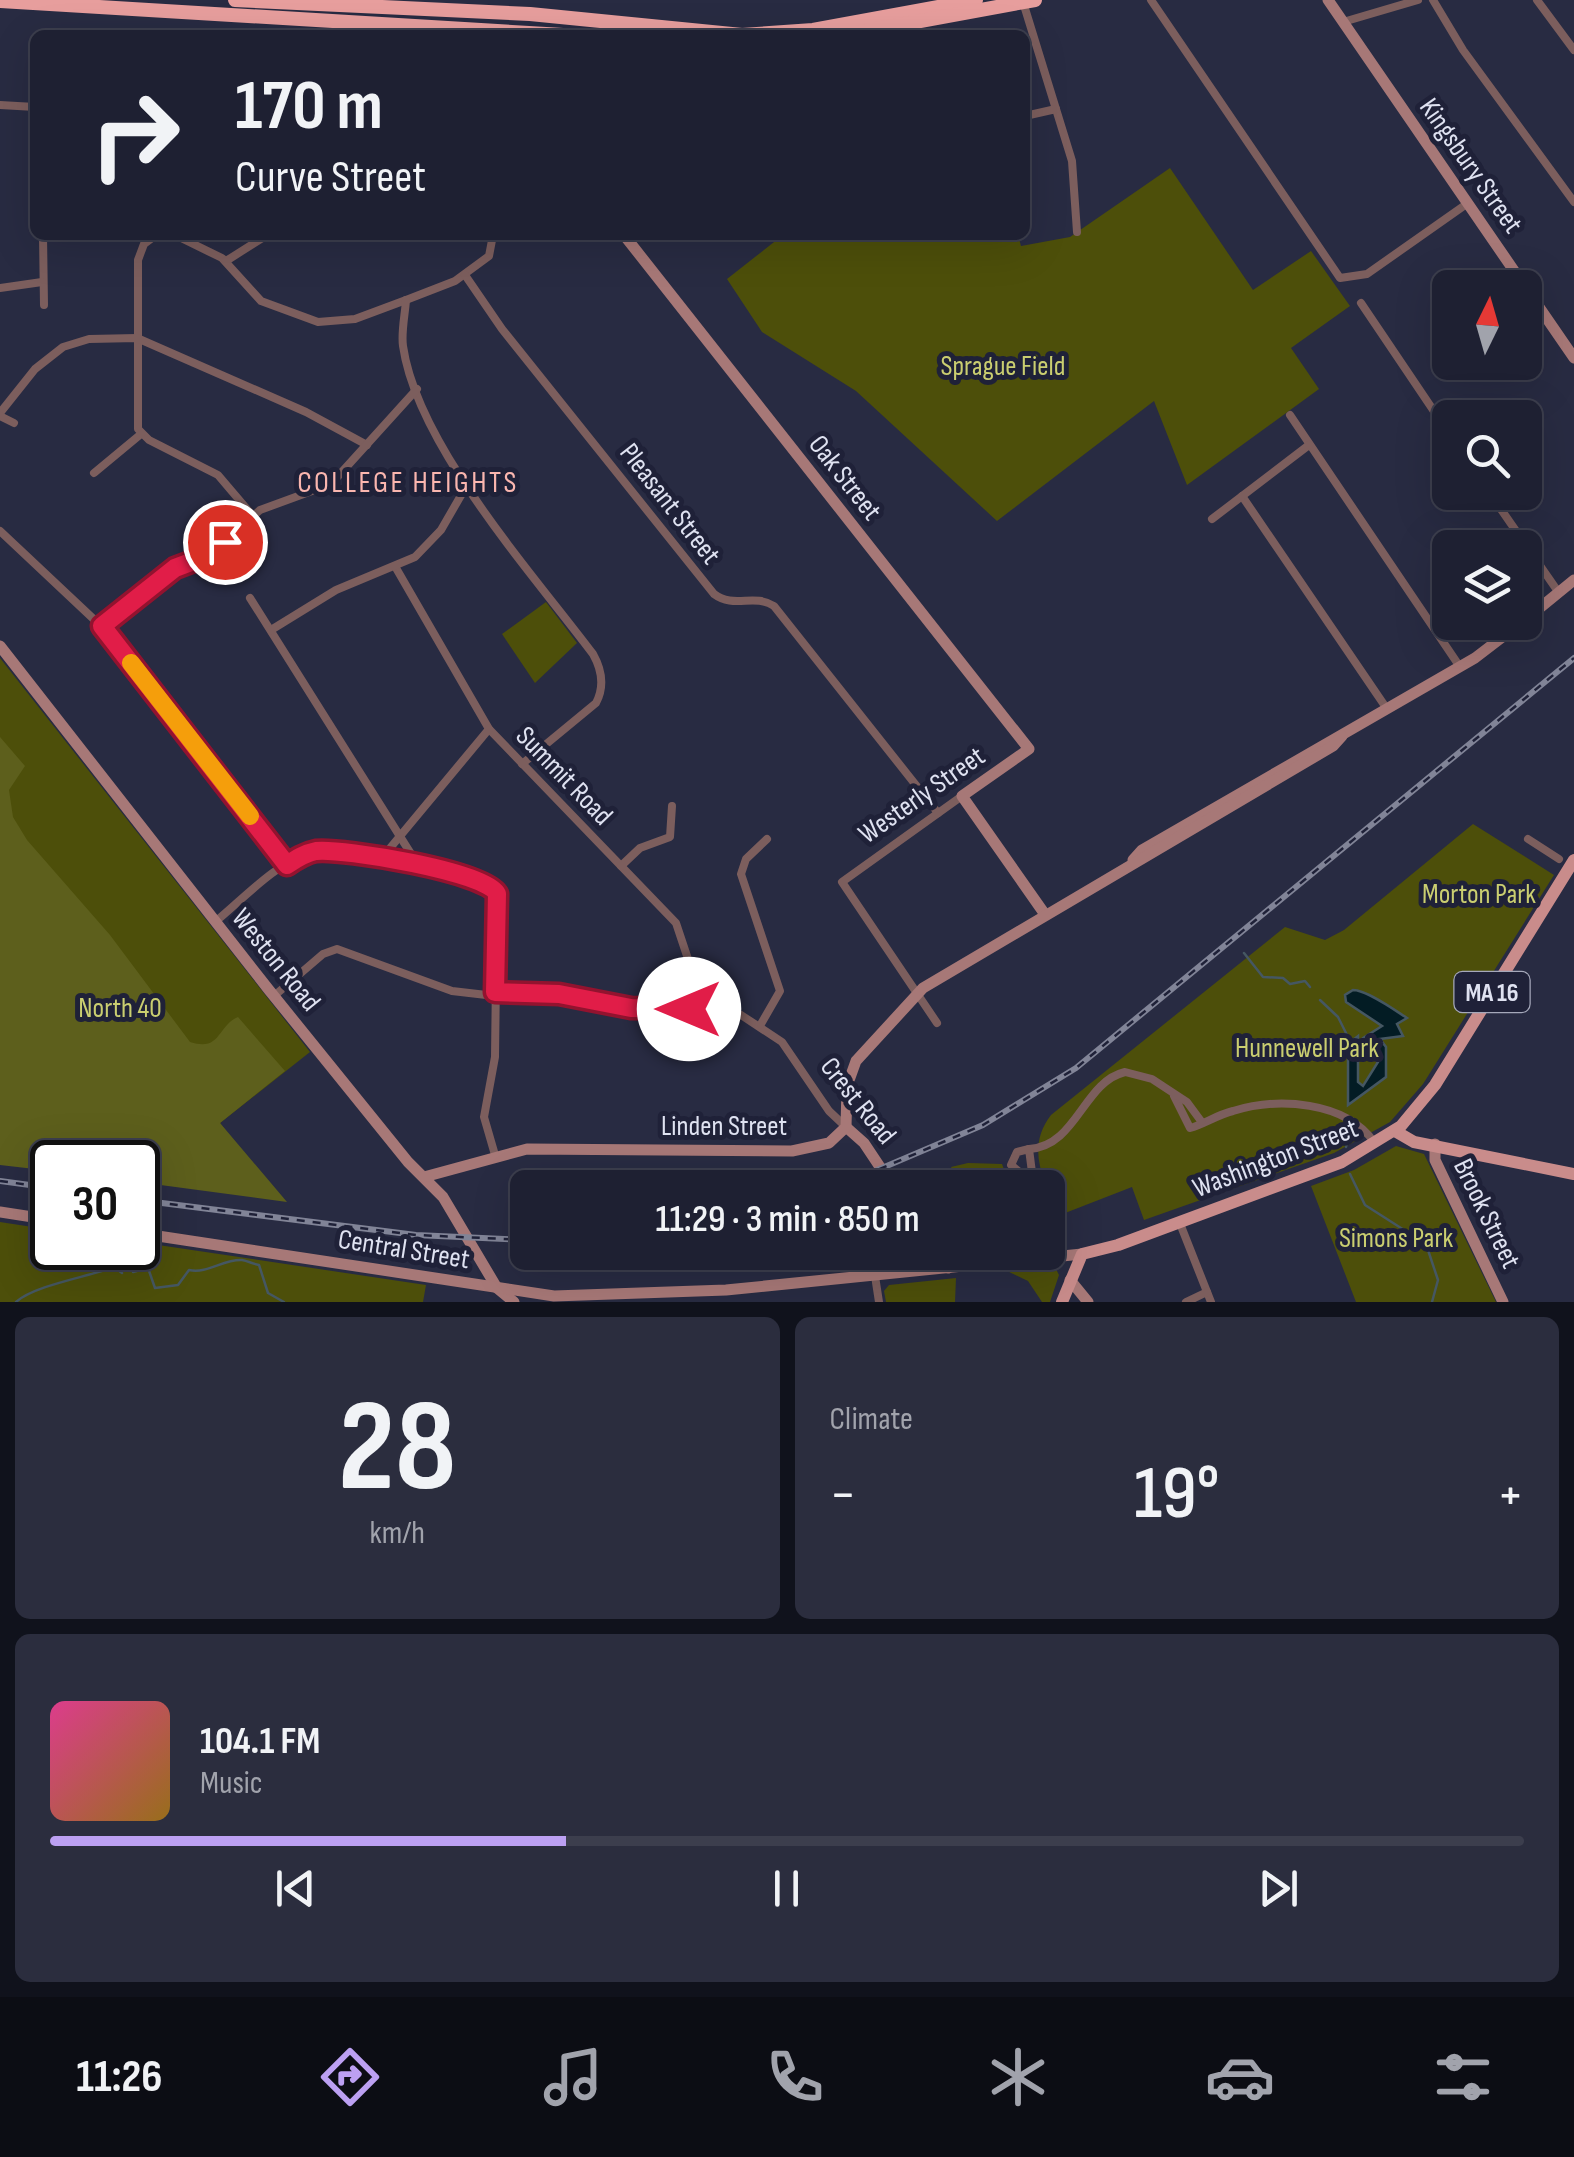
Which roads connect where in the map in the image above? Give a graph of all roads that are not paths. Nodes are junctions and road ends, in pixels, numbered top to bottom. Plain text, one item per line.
1 (235, 0) edge
2 (976, 0) edge
3 (1150, 0) edge
4 (1328, 0) edge
5 (1418, 0) edge
6 (1433, 0) edge
7 (1537, 0) edge
8 (1029, 1) edge
9 (0, 2) edge
10 (394, 3) edge
11 (419, 4) edge
12 (458, 10) junction
13 (378, 22) junction
14 (1343, 22) junction
15 (416, 30) edge
16 (426, 30) edge
17 (437, 30) edge
18 (494, 30) edge
19 (685, 30) edge
20 (813, 30) edge
21 (871, 30) edge
22 (1574, 50) edge
23 (0, 106) edge
24 (30, 107) edge
25 (1056, 109) junction
26 (1030, 115) edge
27 (1574, 202) edge
28 (1468, 203) junction
29 (1077, 232) dead end
30 (44, 240) edge
31 (149, 240) edge
32 (185, 240) edge
33 (258, 240) edge
34 (492, 240) edge
35 (628, 240) edge
36 (226, 261) junction
37 (465, 275) junction
38 (42, 282) junction
39 (0, 288) edge
40 (406, 300) junction
41 (1361, 303) dead end
42 (44, 305) dead end
43 (137, 338) junction
44 (1574, 358) edge
45 (416, 390) junction
46 (1432, 408) edge
47 (0, 414) edge
48 (1290, 415) dead end
49 (14, 423) dead end
50 (141, 434) junction
51 (1309, 445) junction
52 (367, 446) junction
53 (94, 473) dead end
54 (467, 485) junction
55 (1242, 496) junction
56 (1501, 510) edge
57 (252, 515) junction
58 (1212, 519) dead end
59 (0, 531) edge
60 (396, 568) junction
61 (1574, 580) edge
62 (1559, 593) junction
63 (250, 598) dead end
64 (1542, 607) edge
65 (102, 626) junction
66 (271, 630) junction
67 (1498, 640) edge
68 (0, 646) edge
69 (1460, 667) junction
70 (1387, 710) junction
71 (489, 728) junction
72 (1029, 750) joint
73 (522, 764) junction
74 (962, 796) junction
75 (672, 806) dead end
76 (938, 813) junction
77 (401, 834) junction
78 (767, 839) dead end
79 (1528, 839) dead end
80 (381, 859) junction
81 (1558, 859) dead end
82 (1574, 860) edge
83 (287, 865) junction
84 (418, 865) junction
85 (621, 866) junction
86 (1044, 913) junction
87 (215, 922) junction
88 (495, 994) junction
89 (916, 994) junction
90 (274, 996) junction
91 (689, 1009) junction
92 (937, 1022) dead end
93 (760, 1024) junction
94 (1400, 1126) junction
95 (846, 1127) junction
96 (1435, 1144) junction
97 (1375, 1145) junction
98 (1029, 1149) junction
99 (495, 1155) junction
100 (882, 1170) edge
101 (1017, 1170) edge
102 (1031, 1170) edge
103 (1574, 1174) edge
104 (424, 1177) junction
105 (0, 1212) edge
106 (30, 1217) edge
107 (1179, 1221) junction
108 (160, 1236) edge
109 (1082, 1254) junction
110 (1065, 1256) edge
111 (927, 1270) edge
112 (875, 1276) junction
113 (1070, 1280) junction
114 (497, 1288) junction
115 (1207, 1292) junction
116 (697, 1297) edge
117 (710, 1297) edge
118 (542, 1299) edge
119 (514, 1302) edge
120 (879, 1302) edge
121 (1062, 1302) edge
122 (1088, 1302) edge
123 (1186, 1302) edge
124 (1211, 1302) edge
125 (1504, 1302) edge

1 - 10 highway
2 - 20 highway
3 - 28 street
4 - 14 street, Kingsbury Street
5 - 14 street
6 - 27 street
7 - 22 street
8 - 21 highway
8 - 25 street
9 - 13 highway
10 - 11 highway
11 - 12 highway
11 - 13 highway
12 - 16 highway
12 - 19 highway
13 - 15 highway
14 - 28 street, Kingsbury Street
17 - 18 highway
23 - 24 street
25 - 26 street
25 - 29 street
28 - 44 street, Kingsbury Street
30 - 38 street
31 - 43 street
32 - 36 street
33 - 36 street
34 - 37 street
35 - 72 street, Oak Street
36 - 40 street
37 - 40 street
37 - 76 street, Pleasant Street
38 - 39 street
38 - 42 street
40 - 45 street
41 - 46 street
43 - 47 street
43 - 50 street
43 - 52 street
45 - 52 street
45 - 54 street
47 - 49 street
48 - 51 street
50 - 53 street
50 - 57 street
51 - 55 street
51 - 69 street
52 - 57 street
54 - 60 street
54 - 73 street
55 - 58 street
55 - 70 street
56 - 62 street
57 - 65 street
59 - 65 street
60 - 66 street
60 - 71 street, Summit Road
61 - 62 street
62 - 64 street
63 - 66 street
65 - 83 street
66 - 77 street
67 - 69 street
68 - 87 street, Weston Road
69 - 70 street
70 - 86 street
71 - 73 street, Summit Road
71 - 77 street
72 - 74 street, Westerly Street
73 - 85 street, Summit Road
74 - 76 street, Westerly Street
74 - 86 street
75 - 85 street
76 - 89 street, Westerly Street
77 - 80 street
77 - 84 street
78 - 93 street
79 - 81 street
80 - 83 street
80 - 84 street
82 - 94 main road, Washington Street / MA 16
83 - 87 street
84 - 88 street
85 - 91 street, Summit Road
86 - 89 street
87 - 90 street, Weston Road
88 - 90 street, Crest Road
88 - 91 street, Crest Road
88 - 99 street
89 - 92 street
89 - 95 street
90 - 104 street, Weston Road
91 - 93 street, Crest Road
93 - 95 street, Crest Road
94 - 96 main road
94 - 97 main road, Washington Street / MA 16
95 - 99 street, Linden Street
95 - 100 street, Crest Road
96 - 103 main road
96 - 125 street, Brook Street
97 - 98 street
97 - 107 main road, Washington Street / MA 16
98 - 101 street
98 - 102 street
99 - 104 street, Linden Street
104 - 114 street, Weston Road
105 - 106 street
107 - 109 main road, Washington Street / MA 16
107 - 115 street
108 - 114 street, Central Street
109 - 110 street, Central Street
109 - 113 main road
111 - 112 street, Central Street
112 - 117 street, Central Street
112 - 120 street
113 - 121 main road
113 - 122 street
114 - 118 street, Central Street
114 - 119 street, Weston Road
115 - 123 street
115 - 124 street
116 - 117 street, Central Street
116 - 118 street, Central Street

